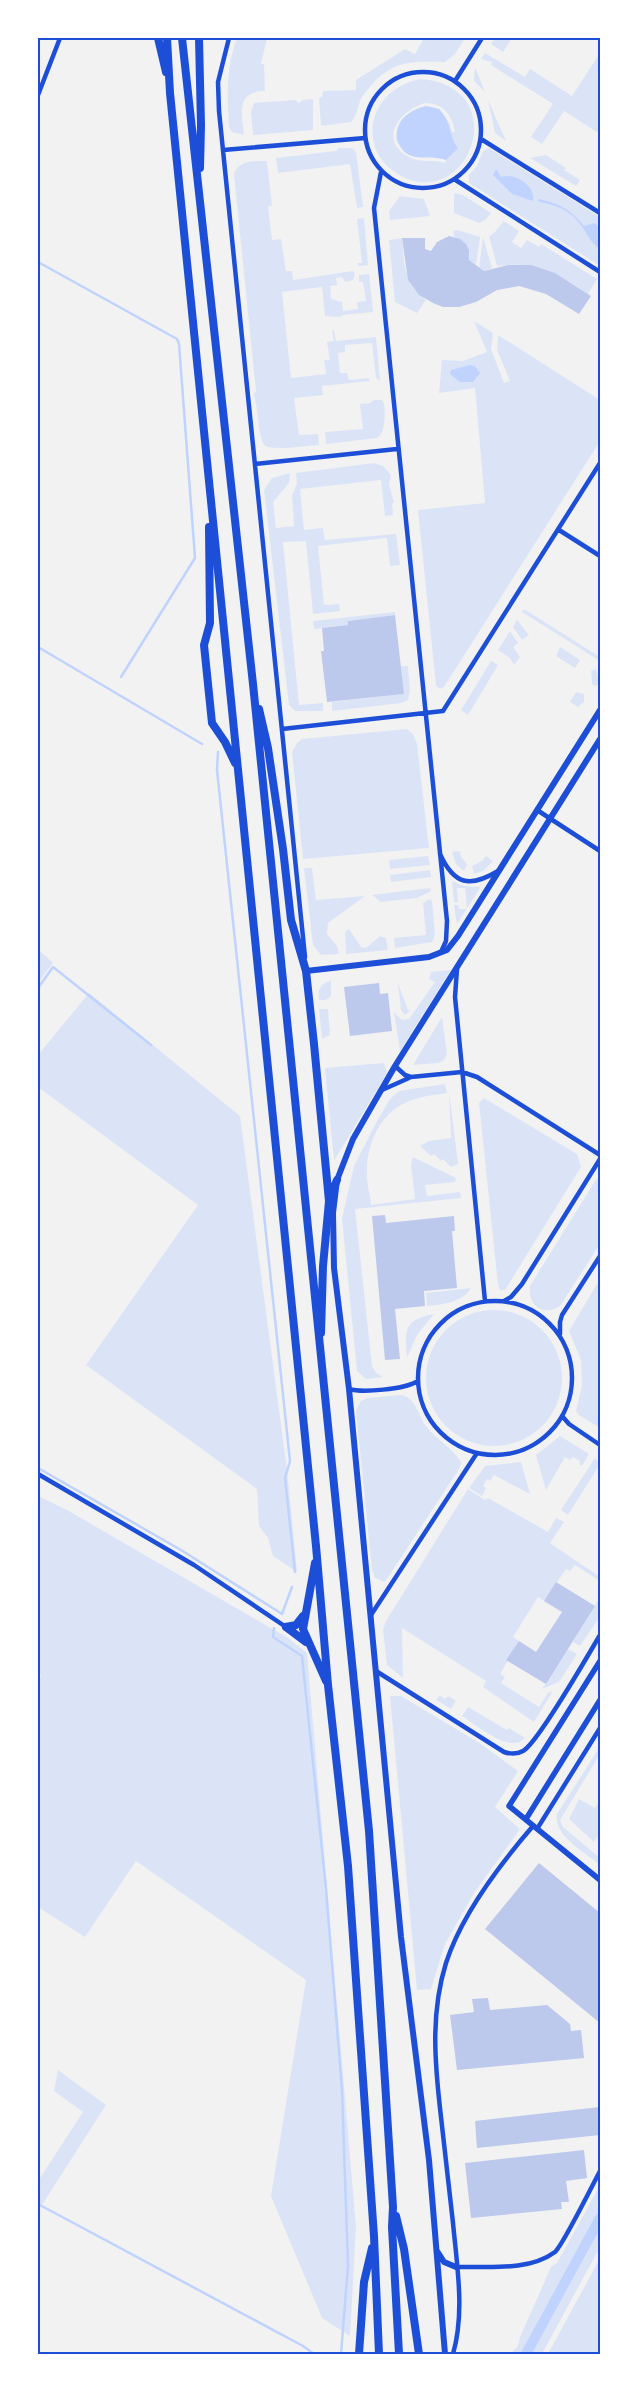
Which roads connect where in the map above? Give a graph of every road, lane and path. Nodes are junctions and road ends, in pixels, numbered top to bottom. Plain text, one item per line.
1 (60, 38) edge
2 (158, 38) edge
3 (167, 38) edge
4 (182, 38) edge
5 (199, 38) edge
6 (204, 38) edge
7 (229, 38) edge
8 (482, 38) edge
9 (200, 57) junction
10 (455, 81) junction
11 (170, 94) junction
12 (38, 95) edge
13 (365, 138) junction
14 (481, 138) junction
15 (223, 150) junction
16 (381, 172) junction
17 (454, 179) junction
18 (198, 200) junction
19 (600, 213) edge
20 (600, 272) edge
21 (397, 449) junction
22 (600, 463) edge
23 (255, 464) junction
24 (209, 480) junction
25 (558, 530) junction
26 (600, 556) edge
27 (253, 684) junction
28 (600, 710) edge
29 (426, 713) junction
30 (282, 729) junction
31 (600, 738) edge
32 (239, 773) junction
33 (537, 810) junction
34 (550, 819) junction
35 (438, 850) junction
36 (600, 851) edge
37 (500, 870) junction
38 (439, 954) junction
39 (457, 969) junction
40 (306, 971) junction
41 (395, 1066) junction
42 (462, 1072) junction
43 (412, 1077) junction
44 (381, 1091) junction
45 (600, 1157) edge
46 (337, 1180) junction
47 (329, 1201) junction
48 (600, 1256) edge
49 (485, 1301) junction
50 (504, 1301) junction
51 (561, 1338) junction
52 (320, 1368) junction
53 (416, 1382) junction
54 (349, 1389) junction
55 (562, 1416) junction
56 (600, 1445) edge
57 (477, 1453) junction
58 (38, 1474) edge
59 (316, 1546) junction
60 (308, 1605) junction
61 (371, 1615) junction
62 (286, 1626) junction
63 (600, 1635) edge
64 (310, 1646) junction
65 (600, 1661) edge
66 (375, 1670) junction
67 (328, 1685) junction
68 (600, 1700) edge
69 (600, 1728) edge
70 (526, 1819) junction
71 (535, 1827) junction
72 (600, 1880) edge
73 (600, 2170) edge
74 (394, 2207) junction
75 (374, 2236) junction
76 (436, 2250) junction
77 (456, 2268) junction
78 (359, 2354) edge
79 (380, 2354) edge
80 (399, 2354) edge
81 (419, 2354) edge
82 (444, 2354) edge
83 (453, 2354) edge

1 - 12 street
2 - 11 highway
3 - 11 highway
4 - 18 highway
5 - 9 highway
6 - 9 highway
7 - 15 street
8 - 10 street
9 - 18 highway
10 - 13 street
10 - 14 street
11 - 24 highway
13 - 15 street
13 - 16 street
14 - 17 street
14 - 19 street
15 - 23 street
16 - 17 street
16 - 21 street
17 - 20 street
18 - 27 highway
21 - 23 street
21 - 29 street
22 - 25 street
23 - 30 street
24 - 32 highway
24 - 32 highway
25 - 26 street
25 - 29 street
27 - 40 highway
27 - 52 highway
28 - 33 main road
29 - 30 street
29 - 35 street
30 - 40 street
31 - 34 main road
32 - 59 highway
33 - 34 street
33 - 37 main road
34 - 36 street
34 - 39 main road
35 - 37 street
35 - 38 street
37 - 38 main road
38 - 40 main road
39 - 41 main road
39 - 42 street
40 - 47 highway
41 - 43 street
41 - 44 main road
42 - 43 street
42 - 45 street
42 - 49 street
43 - 44 street
44 - 46 main road
45 - 50 street
46 - 47 highway
46 - 54 main road
47 - 52 highway
48 - 51 street
49 - 50 street
49 - 53 street
50 - 51 street
51 - 55 street
52 - 74 highway
53 - 54 street
53 - 57 street
54 - 61 main road
55 - 56 street
55 - 57 street
57 - 61 street
58 - 62 street
59 - 60 highway
59 - 67 highway
60 - 62 highway
60 - 64 highway
61 - 66 main road
62 - 64 highway
63 - 66 street
64 - 67 highway
65 - 70 street
66 - 76 main road
67 - 75 highway
68 - 70 street
69 - 71 street
70 - 71 street
71 - 72 street
71 - 77 street
73 - 77 street
74 - 80 highway
74 - 81 highway
75 - 78 highway
75 - 79 highway
76 - 77 main road
76 - 82 main road
77 - 83 street

